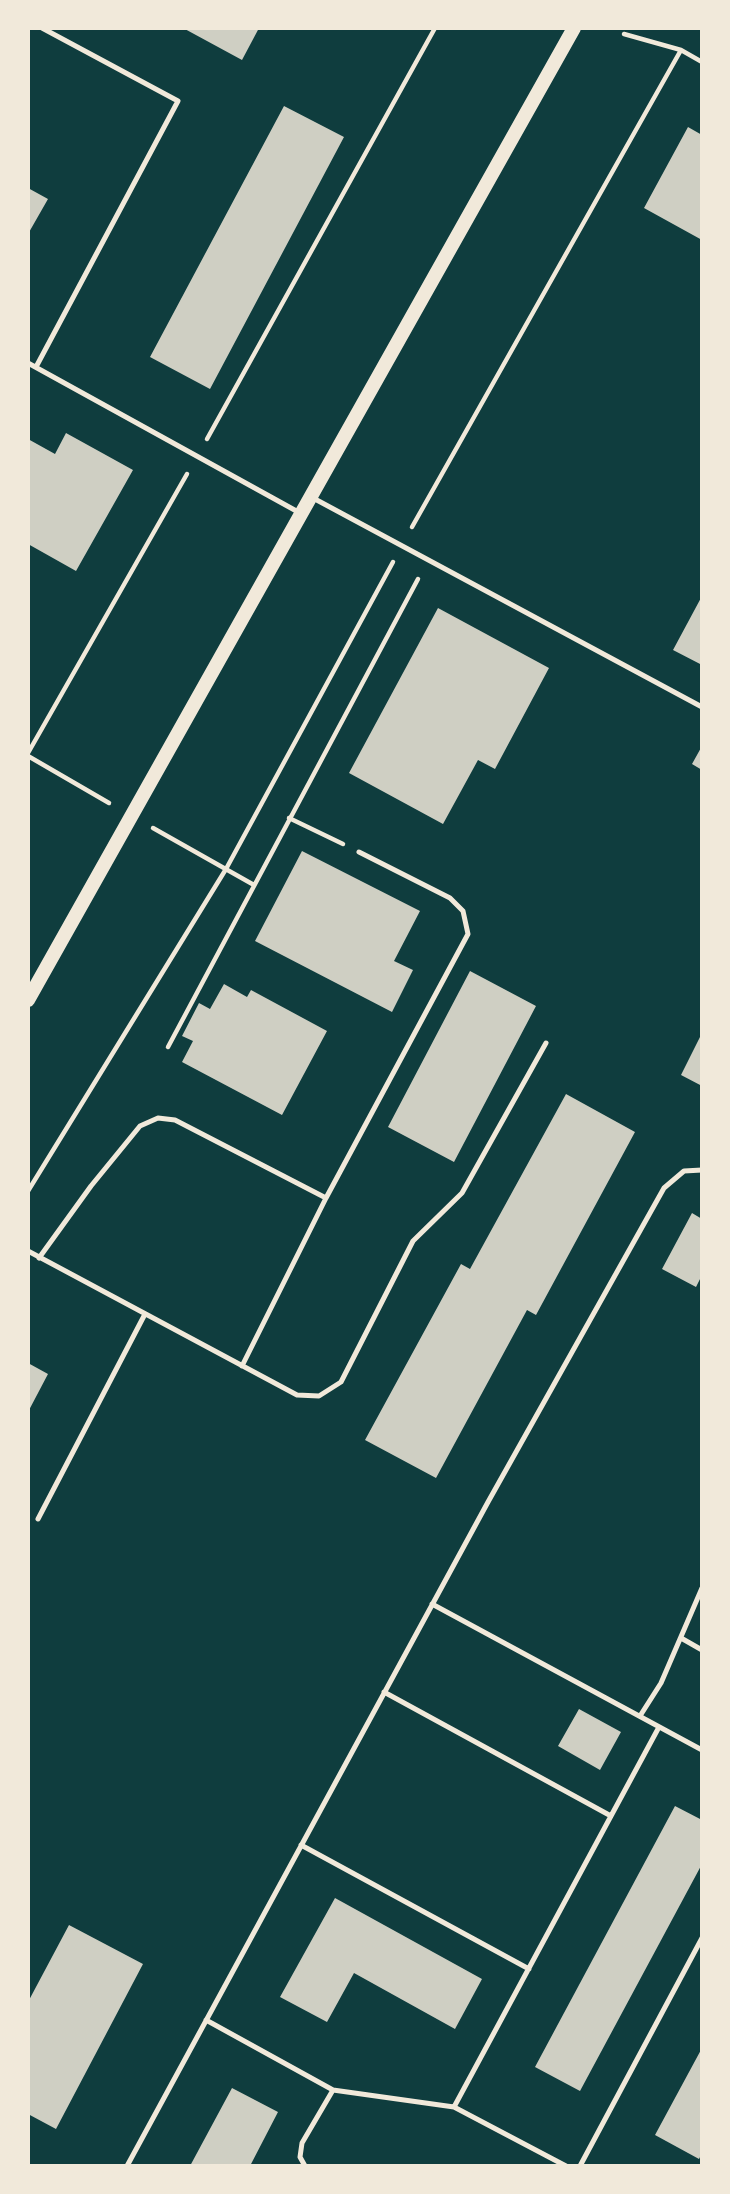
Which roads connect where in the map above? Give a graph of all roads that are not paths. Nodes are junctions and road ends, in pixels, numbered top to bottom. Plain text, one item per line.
1 (42, 28) edge
2 (574, 28) edge
3 (28, 363) edge
4 (36, 367) junction
5 (310, 497) junction
6 (300, 513) junction
7 (702, 707) edge
8 (359, 852) road end
9 (28, 1000) edge
10 (546, 1043) dead end
11 (702, 1170) edge
12 (326, 1198) junction
13 (28, 1251) edge
14 (39, 1258) junction
15 (145, 1314) junction
16 (242, 1366) junction
17 (38, 1519) dead end
18 (702, 1588) edge
19 (432, 1604) junction
20 (681, 1639) junction
21 (702, 1650) edge
22 (384, 1692) junction
23 (640, 1716) junction
24 (659, 1727) junction
25 (702, 1751) edge
26 (611, 1816) junction
27 (301, 1845) junction
28 (702, 1938) edge
29 (529, 1969) junction
30 (206, 2020) junction
31 (333, 2090) junction
32 (454, 2107) junction
33 (127, 2166) edge
34 (305, 2166) edge
35 (566, 2166) edge
36 (580, 2166) edge

1 - 4 lane
2 - 5 main road
3 - 4 lane
4 - 6 lane
5 - 6 main road
5 - 7 lane
6 - 9 main road
8 - 12 lane
10 - 16 lane
11 - 19 lane
12 - 14 lane
12 - 16 lane
13 - 14 lane
14 - 15 lane
15 - 16 lane
15 - 17 lane
18 - 20 lane
19 - 22 lane
19 - 23 lane
20 - 21 lane
20 - 23 lane
22 - 26 lane
22 - 27 lane
23 - 24 lane
24 - 25 lane
24 - 26 lane
26 - 29 lane
27 - 29 lane
27 - 30 lane
28 - 36 lane
29 - 32 lane
30 - 31 lane
30 - 33 lane
31 - 32 lane
31 - 34 lane
32 - 35 lane

